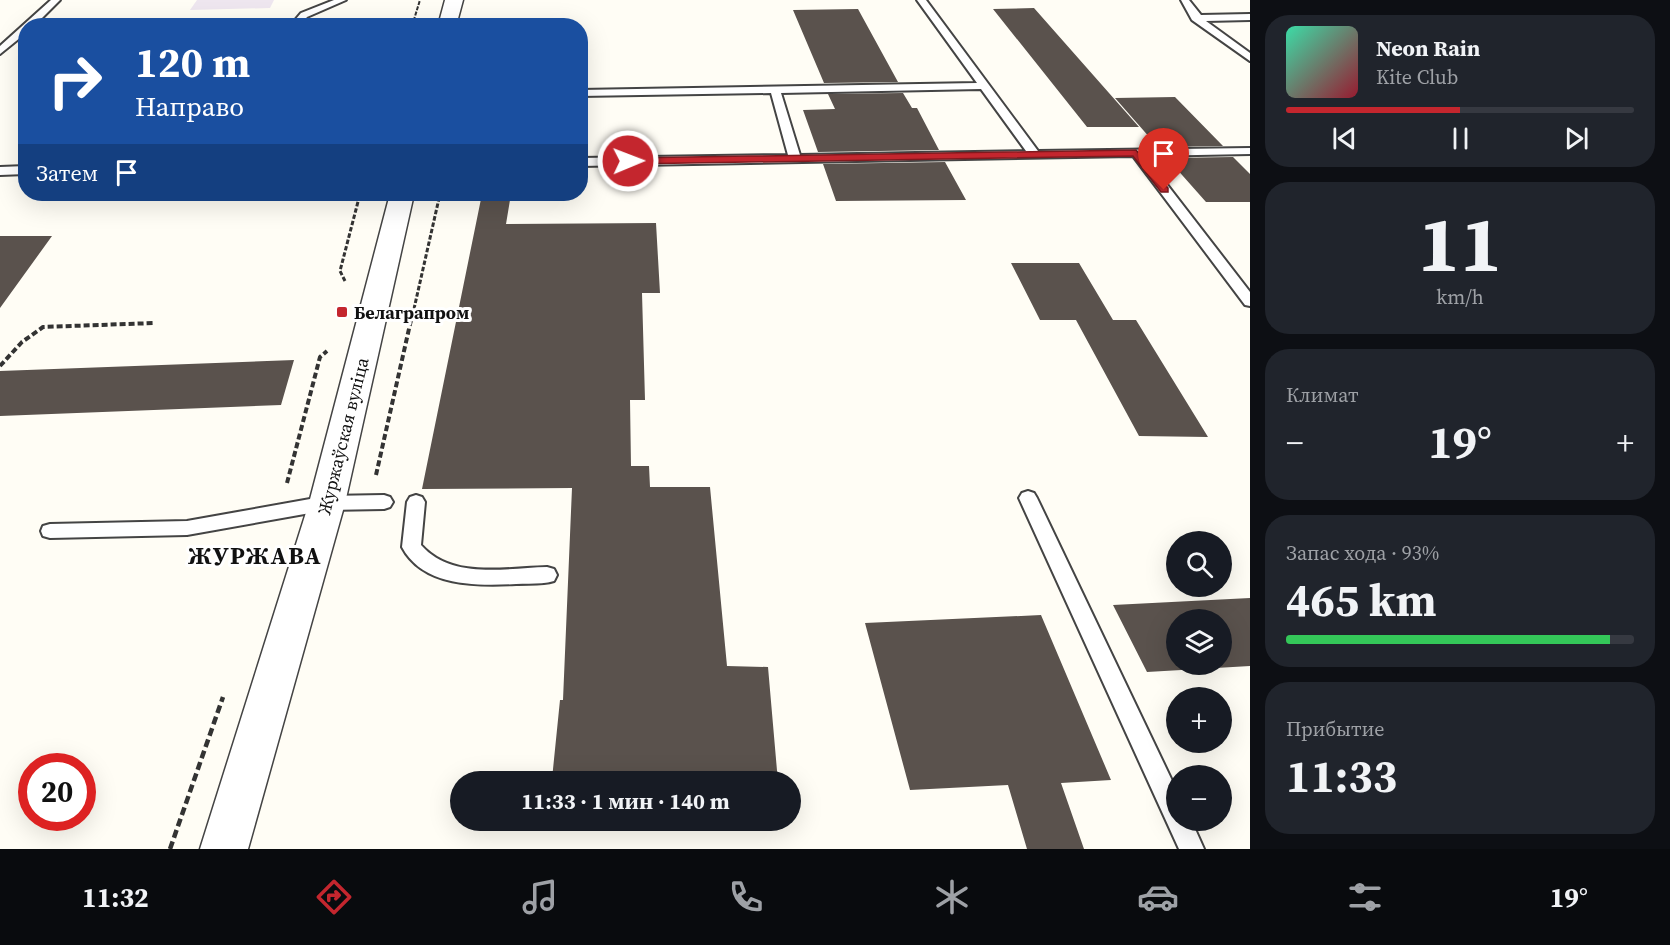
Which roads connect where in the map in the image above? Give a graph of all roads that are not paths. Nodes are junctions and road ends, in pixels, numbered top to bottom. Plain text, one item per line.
1 (56, 0) edge
2 (342, 0) edge
3 (454, 0) edge
4 (921, 0) edge
5 (1185, 0) edge
6 (1250, 17) edge
7 (37, 18) edge
8 (301, 18) edge
9 (449, 18) edge
10 (1195, 18) junction
11 (18, 35) edge
12 (0, 51) edge
13 (1250, 58) edge
14 (984, 86) junction
15 (775, 90) junction
16 (588, 93) edge
17 (1250, 152) edge
18 (1136, 153) junction
19 (1034, 154) junction
20 (795, 158) junction
21 (588, 162) edge
22 (18, 170) edge
23 (0, 171) edge
24 (400, 201) edge
25 (1250, 302) edge
26 (1028, 498) dead end
27 (377, 502) road end
28 (416, 502) dead end
29 (327, 503) junction
30 (50, 531) dead end
31 (547, 575) dead end
32 (1166, 794) edge
33 (1183, 831) edge
34 (224, 849) edge
35 (1192, 849) edge

1 - 7 lane
2 - 8 lane
3 - 9 street
4 - 14 lane
5 - 10 lane
6 - 10 lane
10 - 13 lane
11 - 12 lane
14 - 15 lane
14 - 19 lane
15 - 16 lane
15 - 20 lane
17 - 18 lane
18 - 19 lane
18 - 25 lane
19 - 20 lane
20 - 21 lane
22 - 23 lane
24 - 29 street, Журжаўская вуліца
26 - 32 lane
27 - 29 lane
28 - 31 lane
29 - 30 lane
29 - 34 street, Журжаўская вуліца
33 - 35 lane

